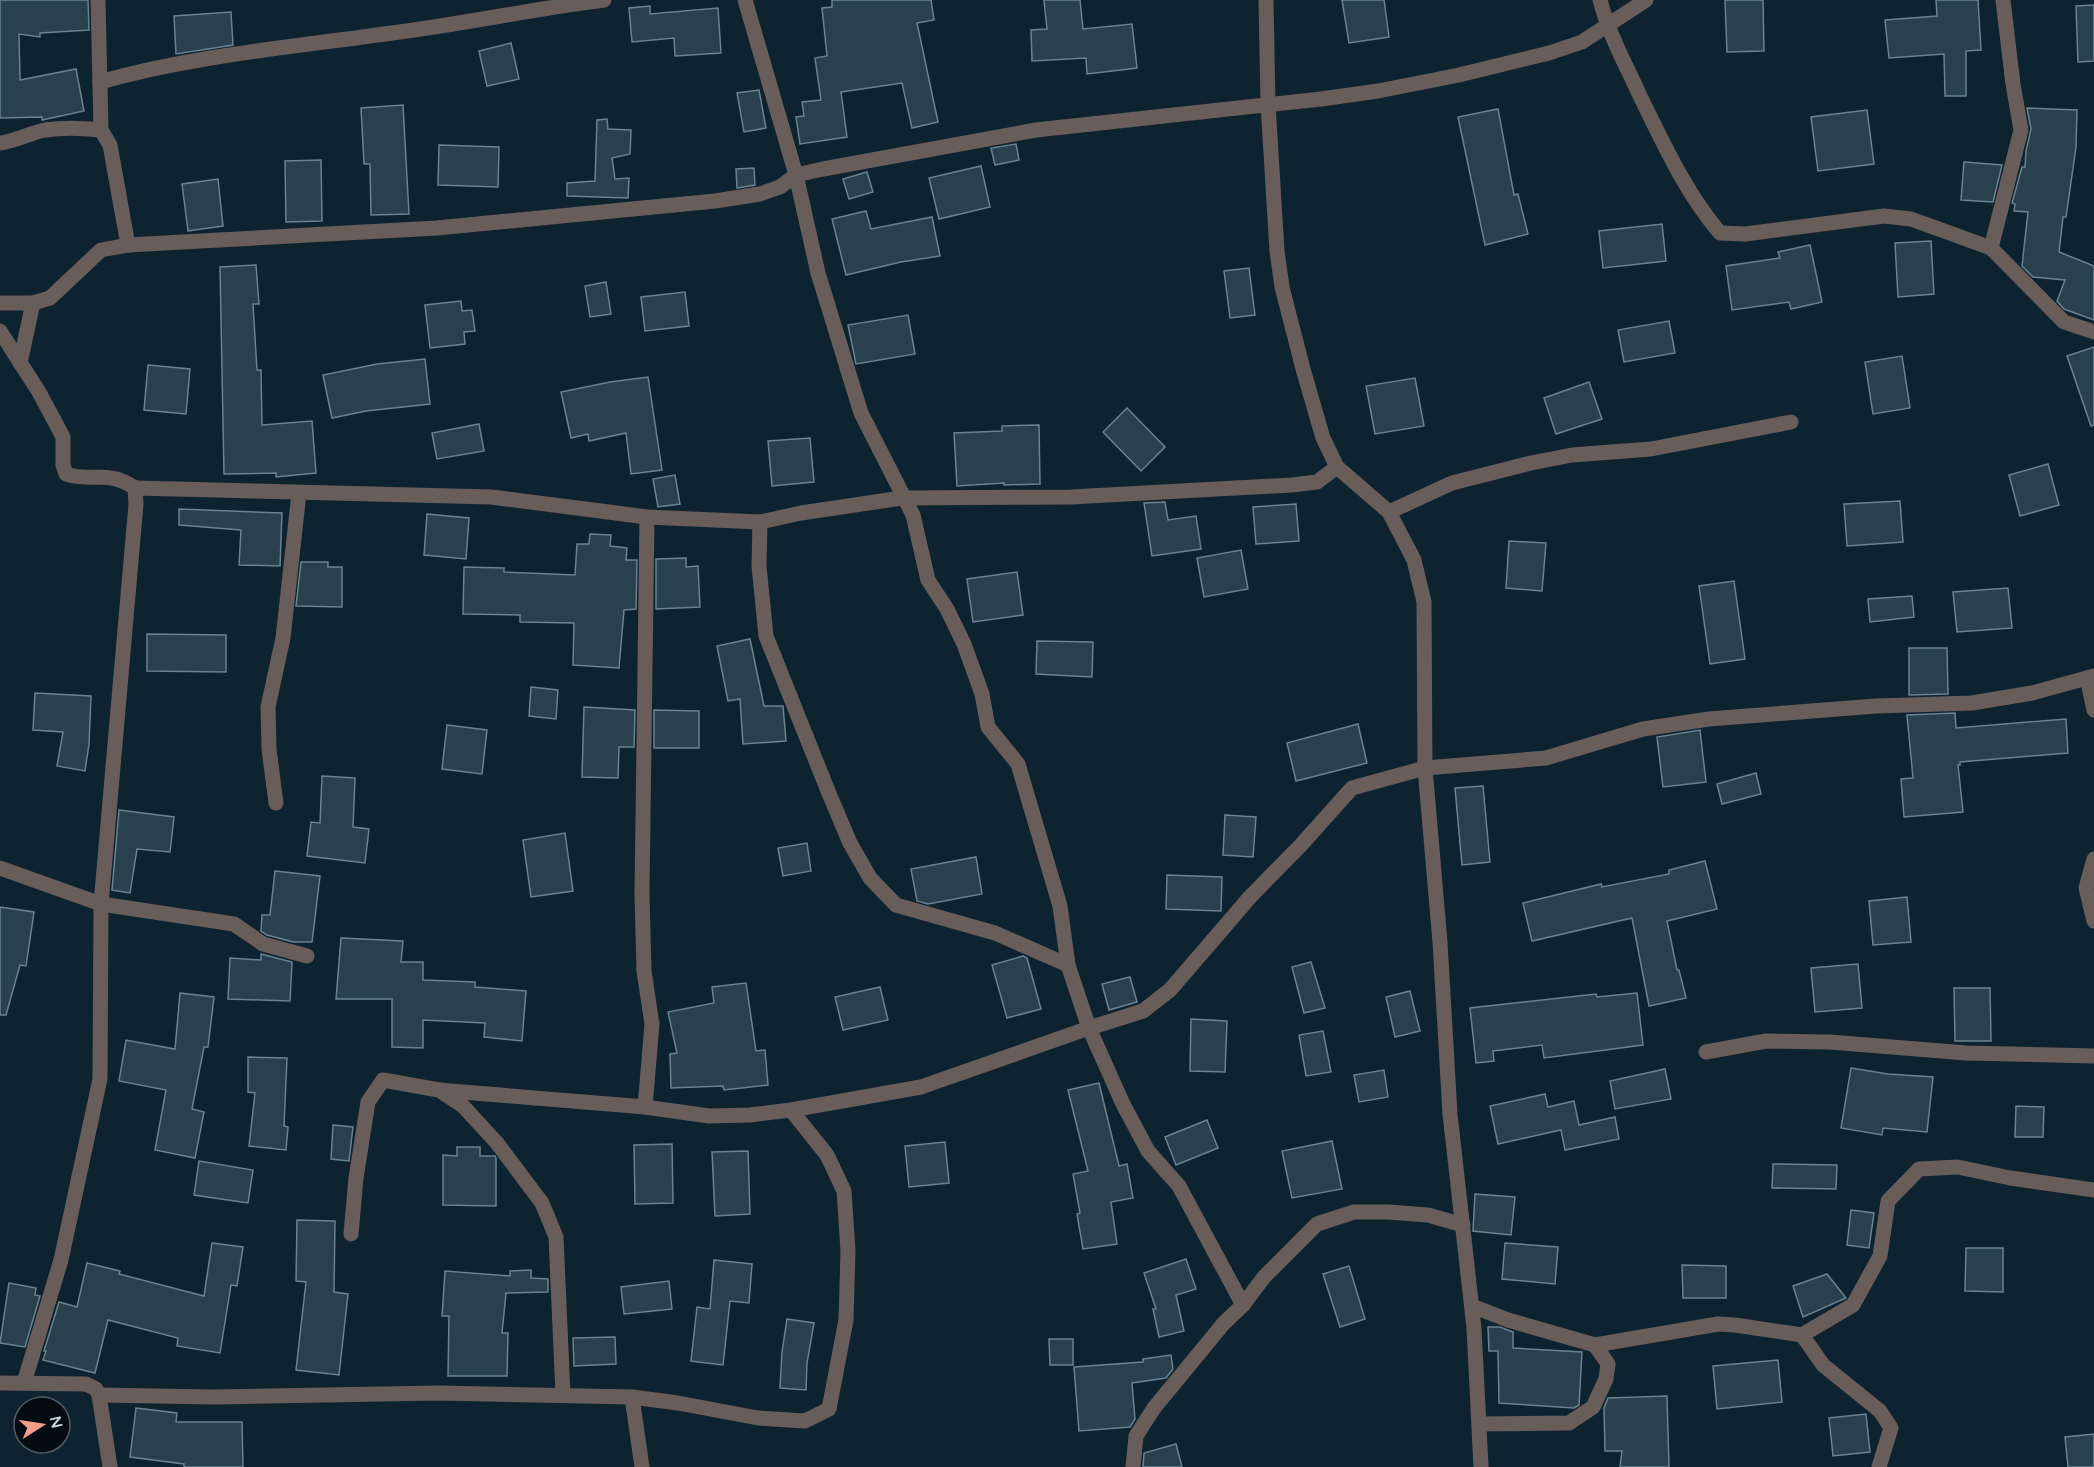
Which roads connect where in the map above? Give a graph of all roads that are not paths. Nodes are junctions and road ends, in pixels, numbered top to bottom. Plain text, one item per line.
1 (98, 0) edge
2 (604, 0) edge
3 (745, 0) edge
4 (1266, 0) edge
5 (1600, 0) edge
6 (1646, 0) edge
7 (2003, 0) edge
8 (1607, 26) junction
9 (100, 82) junction
10 (1268, 104) junction
11 (101, 130) junction
12 (0, 143) edge
13 (796, 175) junction
14 (128, 245) junction
15 (1991, 248) junction
16 (0, 303) edge
17 (33, 303) junction
18 (0, 331) edge
19 (2094, 332) edge
20 (20, 363) junction
21 (1791, 422) dead end
22 (1337, 467) junction
23 (135, 488) junction
24 (299, 493) junction
25 (902, 498) junction
26 (1389, 512) junction
27 (647, 517) junction
28 (760, 522) junction
29 (2091, 677) edge
30 (2094, 710) edge
31 (1425, 768) junction
32 (276, 804) dead end
33 (2094, 859) edge
34 (0, 868) edge
35 (101, 904) junction
36 (2094, 921) edge
37 (307, 956) dead end
38 (1068, 966) junction
39 (1089, 1028) junction
40 (1706, 1052) dead end
41 (2094, 1056) edge
42 (439, 1090) junction
43 (645, 1107) junction
44 (791, 1110) junction
45 (2094, 1190) edge
46 (1463, 1225) junction
47 (351, 1234) dead end
48 (1243, 1305) junction
49 (1472, 1306) junction
50 (1802, 1335) junction
51 (1595, 1345) junction
52 (0, 1383) edge
53 (24, 1383) junction
54 (99, 1395) junction
55 (563, 1395) junction
56 (632, 1397) junction
57 (1479, 1424) junction
58 (110, 1467) edge
59 (642, 1467) edge
60 (1133, 1467) edge
61 (1481, 1467) edge
62 (1879, 1467) edge

1 - 9 street
2 - 9 street
3 - 13 street
4 - 10 street
5 - 8 street
6 - 8 street
7 - 15 street
8 - 10 street
8 - 15 street
9 - 11 street
10 - 13 street
10 - 22 street
11 - 12 street
11 - 14 street
13 - 14 street
13 - 25 street
14 - 17 street
15 - 19 street
16 - 17 street
17 - 20 street
18 - 20 street
20 - 23 street
21 - 26 street
22 - 25 street
22 - 26 street
23 - 24 street
23 - 35 street
24 - 27 street
24 - 32 street
25 - 28 street
25 - 38 street
26 - 31 street
27 - 28 street
27 - 43 street
28 - 38 street
29 - 30 street
29 - 31 street
31 - 39 street
31 - 46 street
33 - 36 street
34 - 35 street
35 - 37 street
35 - 53 street
38 - 39 street
39 - 44 street
39 - 48 street
40 - 41 street
42 - 43 street
42 - 47 street
42 - 55 street
43 - 44 street
44 - 56 street
45 - 50 street
46 - 48 street
46 - 49 street
48 - 60 street
49 - 51 street
49 - 57 street
50 - 51 street
50 - 62 street
51 - 57 street
52 - 53 street
53 - 54 street
54 - 55 street
54 - 58 street
55 - 56 street
56 - 59 street
57 - 61 street

